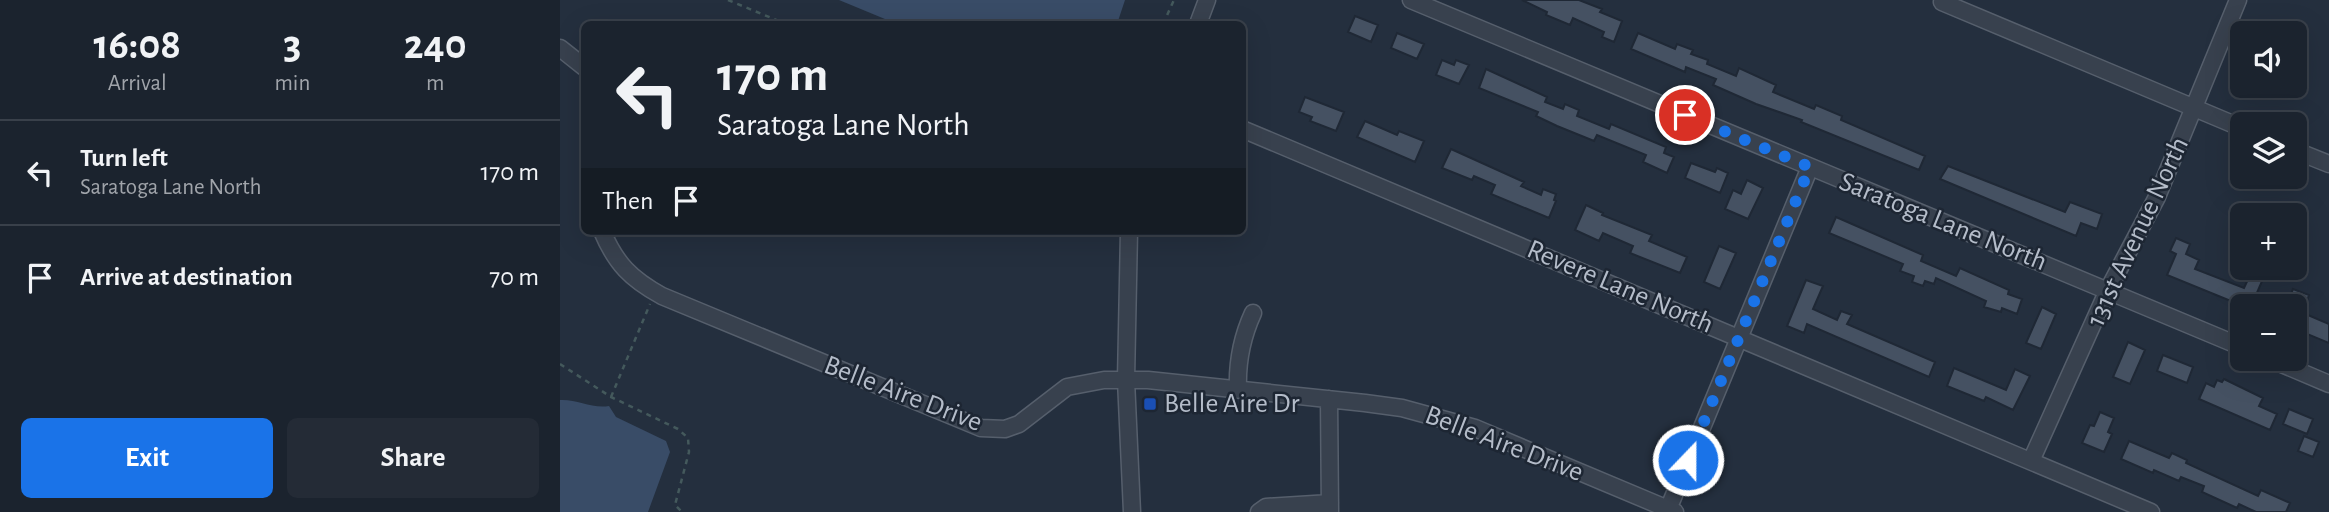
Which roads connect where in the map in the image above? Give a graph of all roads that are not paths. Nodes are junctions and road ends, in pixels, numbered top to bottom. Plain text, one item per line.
1 (1207, 0) edge
2 (1411, 0) edge
3 (2238, 0) edge
4 (1942, 2) edge
5 (1199, 21) edge
6 (560, 48) edge
7 (581, 66) edge
8 (2195, 108) junction
9 (2230, 123) edge
10 (1246, 131) edge
11 (2307, 155) edge
12 (2329, 164) edge
13 (1810, 167) junction
14 (604, 235) edge
15 (1129, 235) edge
16 (2108, 290) junction
17 (1252, 313) dead end
18 (1739, 337) junction
19 (2230, 342) edge
20 (2298, 371) edge
21 (1126, 380) junction
22 (2329, 384) edge
23 (1237, 389) junction
24 (1329, 399) junction
25 (2031, 461) junction
26 (1330, 507) edge
27 (1670, 511) edge
28 (1132, 512) edge
29 (1259, 512) edge
30 (2151, 512) edge

1 - 5 street
2 - 13 street, Saratoga Lane North
3 - 8 street, 131st Avenue North
4 - 8 street
6 - 7 street
8 - 9 street
8 - 16 street, 131st Avenue North
10 - 18 street, Revere Lane North
11 - 12 street
13 - 16 street, Saratoga Lane North
13 - 18 street
14 - 21 street, Belle Aire Drive
15 - 21 street
16 - 19 street, Saratoga Lane North
16 - 25 street, 131st Avenue North
17 - 23 street
18 - 25 street, Revere Lane North
18 - 27 street
20 - 22 street
21 - 23 street, Belle Aire Drive
21 - 28 street
23 - 24 street, Belle Aire Drive
24 - 26 street
24 - 27 street, Belle Aire Drive
25 - 30 street, Revere Lane North
26 - 29 street

